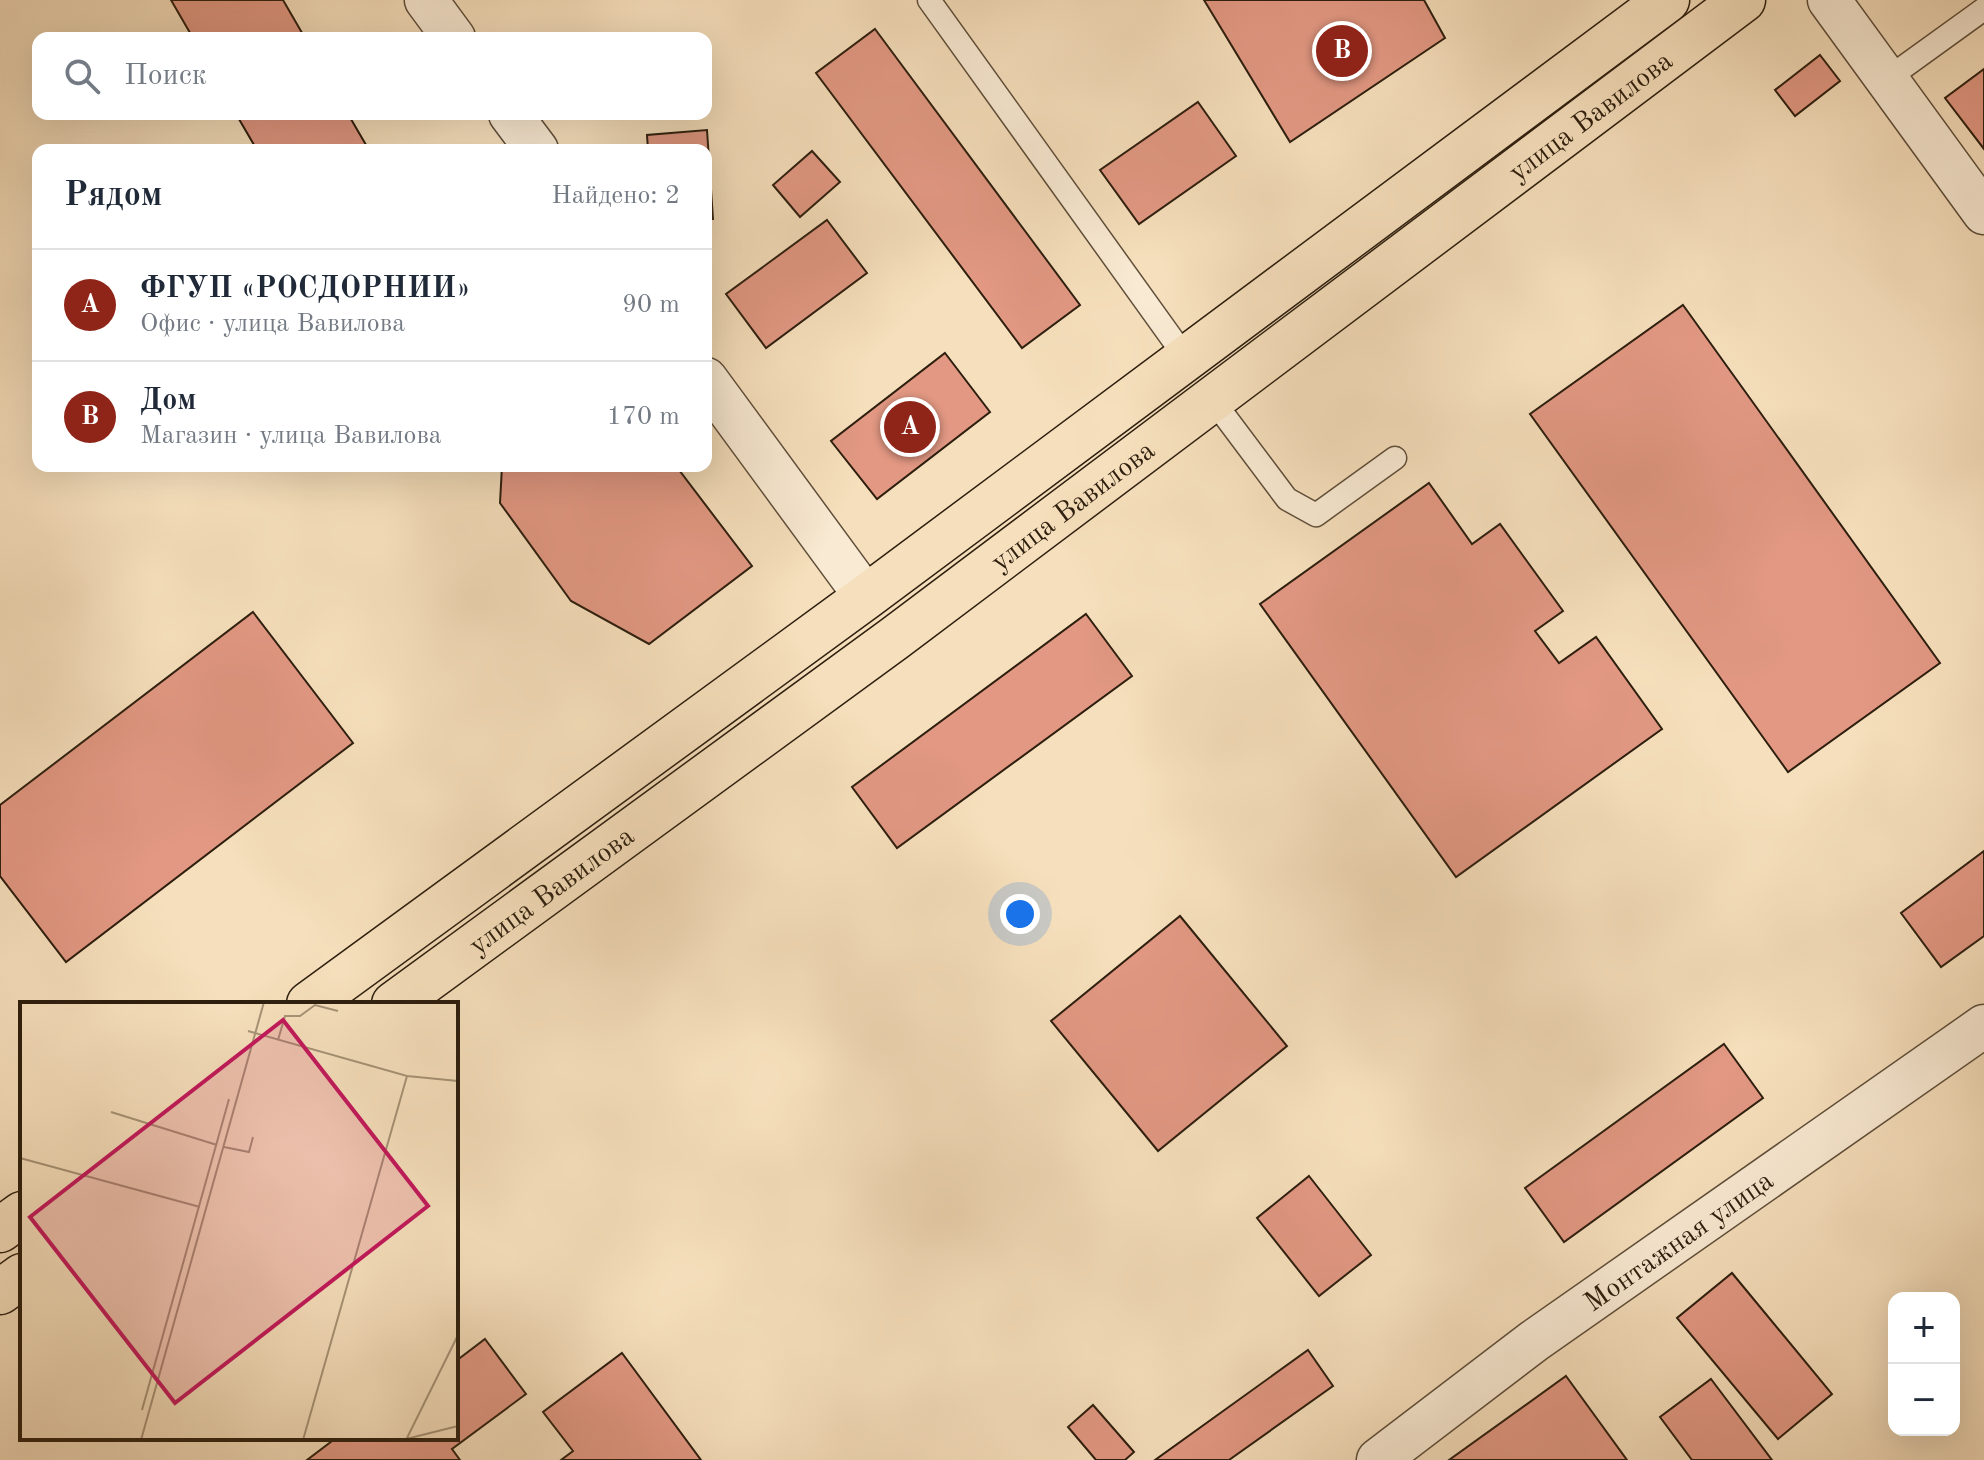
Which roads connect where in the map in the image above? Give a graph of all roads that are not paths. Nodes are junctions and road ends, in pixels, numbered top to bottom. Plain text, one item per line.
1 (426, 0) edge
2 (929, 0) edge
3 (1667, 0) edge
4 (1743, 0) edge
5 (1829, 0) edge
6 (1984, 9) edge
7 (450, 32) edge
8 (1887, 79) junction
9 (514, 120) edge
10 (532, 144) edge
11 (1984, 213) edge
12 (1186, 358) junction
13 (712, 387) edge
14 (1212, 399) junction
15 (1395, 458) dead end
16 (866, 597) junction
17 (312, 1002) edge
18 (397, 1002) edge
19 (1984, 1026) edge
20 (20, 1215) edge
21 (0, 1230) edge
22 (20, 1277) edge
23 (0, 1292) edge
24 (1378, 1460) edge

1 - 7 street
2 - 12 lane
3 - 12 main road, улица Вавилова
4 - 14 main road, улица Вавилова
5 - 8 street
6 - 8 lane
8 - 11 street
9 - 10 street
12 - 16 main road, улица Вавилова
13 - 16 street
14 - 15 lane
14 - 18 main road, улица Вавилова
16 - 17 main road, улица Вавилова
19 - 24 street, Монтажная улица
20 - 21 main road
22 - 23 main road

